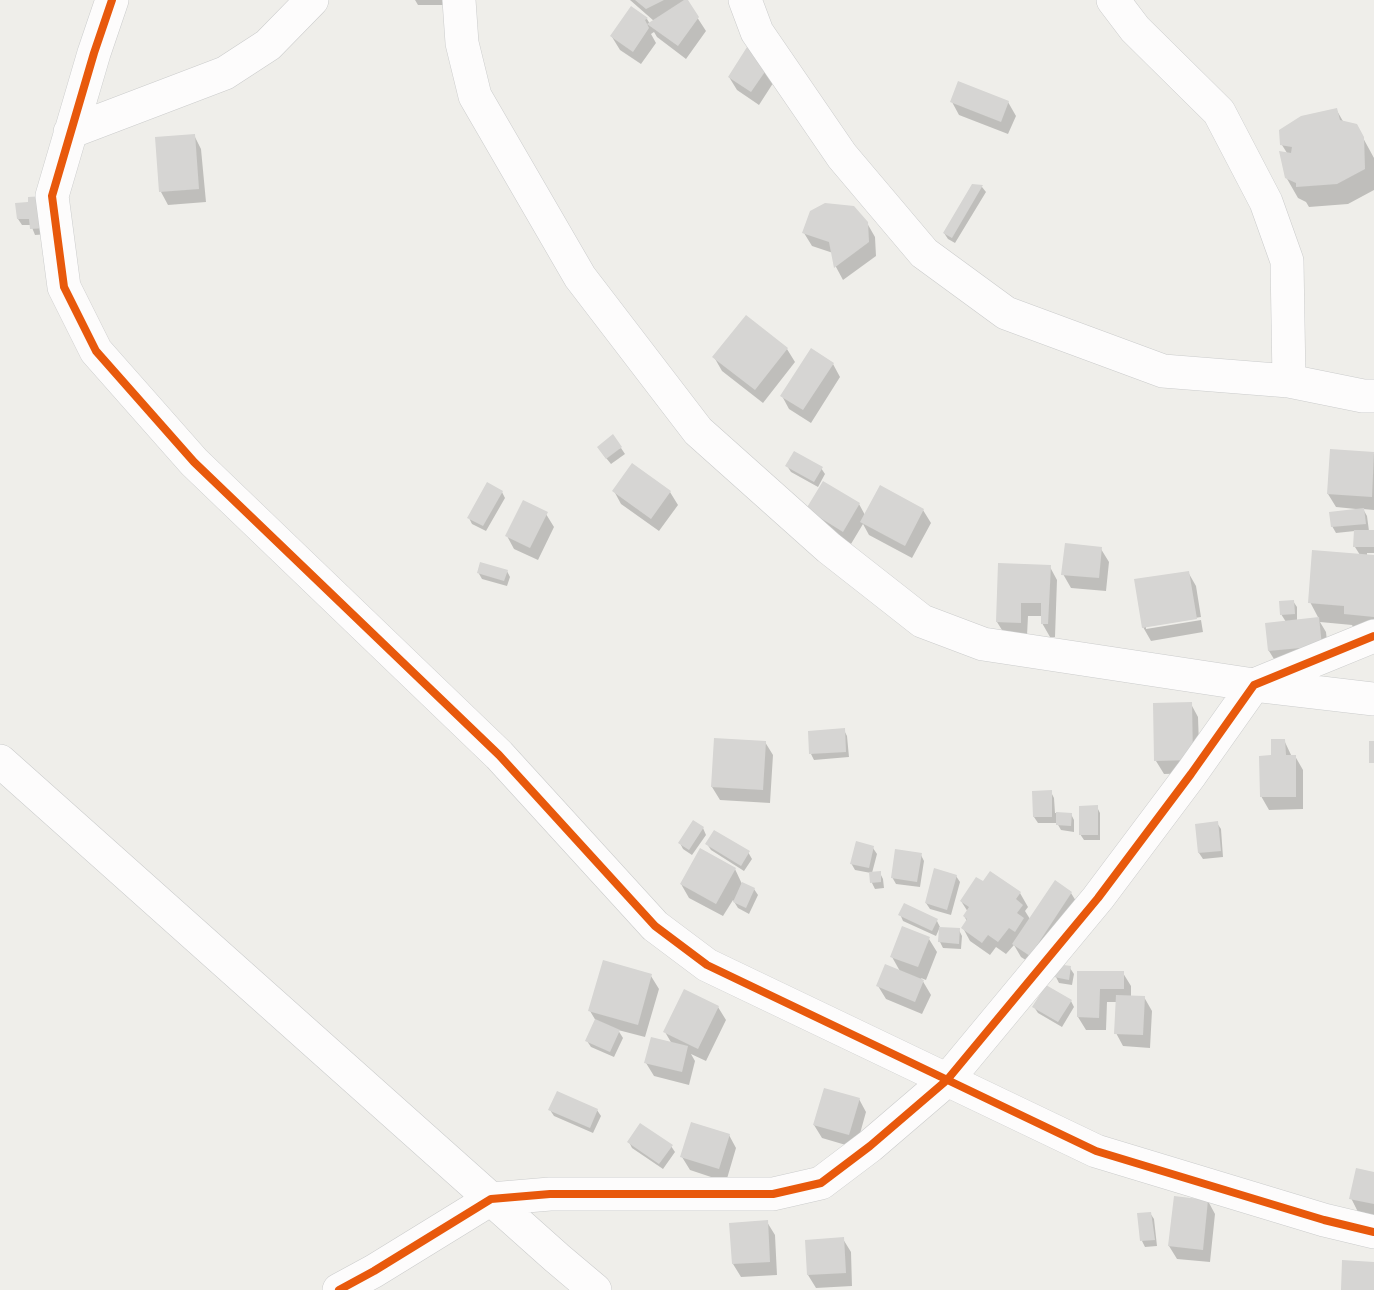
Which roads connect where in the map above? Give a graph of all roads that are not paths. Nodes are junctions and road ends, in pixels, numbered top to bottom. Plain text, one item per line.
1 (112, 0) edge
2 (312, 0) edge
3 (459, 0) edge
4 (745, 0) edge
5 (1113, 0) edge
6 (70, 132) junction
7 (1289, 381) junction
8 (1374, 396) edge
9 (1374, 636) edge
10 (1254, 685) junction
11 (1374, 699) edge
12 (0, 761) edge
13 (947, 1080) junction
14 (491, 1199) junction
15 (1374, 1232) edge
16 (339, 1290) edge
17 (595, 1290) edge

1 - 6 street
2 - 6 street
3 - 10 street
4 - 7 street
5 - 7 street
6 - 13 street
7 - 8 street
9 - 10 street
10 - 11 street
10 - 13 street
12 - 14 street
13 - 14 street
13 - 15 street
14 - 16 street
14 - 17 street

